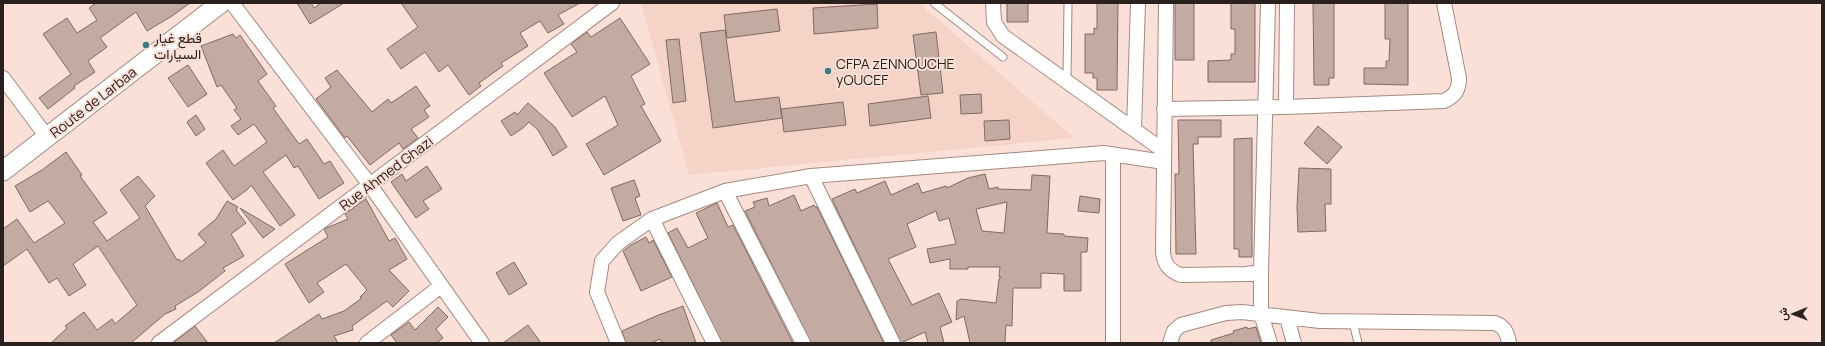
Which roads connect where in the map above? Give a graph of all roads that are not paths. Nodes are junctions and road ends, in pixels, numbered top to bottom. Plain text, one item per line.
1 (221, 3) edge
2 (232, 3) edge
3 (612, 3) edge
4 (934, 3) edge
5 (993, 3) edge
6 (1068, 3) edge
7 (1138, 3) edge
8 (1166, 3) edge
9 (1268, 3) edge
10 (1287, 3) edge
11 (1444, 3) edge
12 (1003, 57) dead end
13 (3, 78) edge
14 (1067, 80) junction
15 (1265, 107) junction
16 (1286, 107) junction
17 (1164, 109) junction
18 (1134, 129) junction
19 (46, 138) junction
20 (1113, 155) junction
21 (1164, 156) junction
22 (4, 170) edge
23 (811, 176) junction
24 (370, 185) junction
25 (725, 190) junction
26 (652, 220) junction
27 (1261, 272) junction
28 (441, 286) junction
29 (1261, 314) junction
30 (1287, 318) junction
31 (1353, 322) junction
32 (159, 343) edge
33 (367, 343) edge
34 (482, 343) edge
35 (618, 343) edge
36 (714, 343) edge
37 (803, 343) edge
38 (894, 343) edge
39 (1113, 343) edge
40 (1170, 343) edge
41 (1270, 343) edge
42 (1294, 343) edge
43 (1358, 343) edge
44 (1509, 343) edge

1 - 19 main road, Route de Larbaa
2 - 24 street
3 - 24 street, Rue Ahmed Ghazi
4 - 12 lane
5 - 14 street
6 - 14 lane
7 - 18 street
8 - 17 street
9 - 15 street
10 - 16 street
11 - 16 street
13 - 19 street
14 - 18 street
15 - 16 street
15 - 17 street
15 - 27 street
17 - 21 street
18 - 21 street
19 - 22 main road, Route de Larbaa
20 - 21 street
20 - 23 street
20 - 39 street
21 - 27 street
23 - 25 street
23 - 38 street
24 - 28 street
24 - 32 street, Rue Ahmed Ghazi
25 - 26 street
25 - 37 street
26 - 35 street
26 - 36 street
27 - 29 street
28 - 33 street
28 - 34 street
29 - 30 street
29 - 40 street
29 - 41 street
30 - 31 street
30 - 42 street
31 - 43 lane
31 - 44 street

